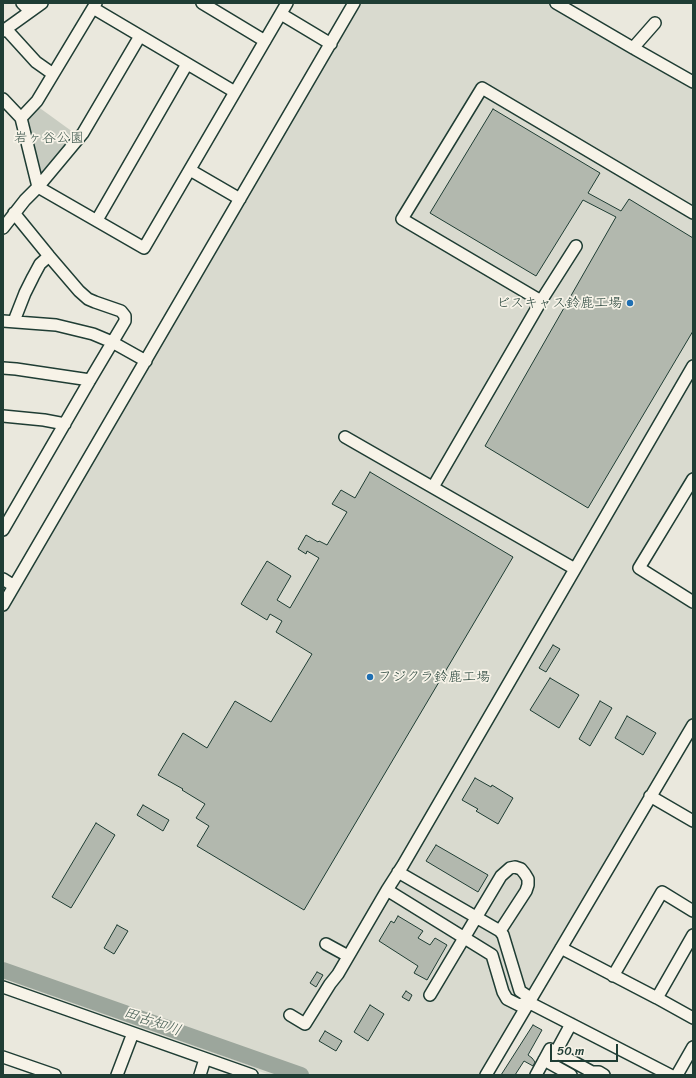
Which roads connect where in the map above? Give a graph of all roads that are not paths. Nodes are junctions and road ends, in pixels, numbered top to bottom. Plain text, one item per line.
1 (42, 3) edge
2 (202, 3) edge
3 (287, 3) edge
4 (354, 3) edge
5 (556, 3) edge
6 (91, 6) edge
7 (26, 7) edge
8 (281, 14) junction
9 (655, 23) dead end
10 (4, 30) edge
11 (140, 36) junction
12 (265, 41) junction
13 (331, 44) junction
14 (633, 48) junction
15 (188, 64) junction
16 (53, 74) junction
17 (693, 82) edge
18 (235, 92) junction
19 (3, 99) edge
20 (21, 118) junction
21 (190, 170) junction
22 (38, 187) junction
23 (240, 199) junction
24 (14, 213) junction
25 (693, 213) edge
26 (97, 220) junction
27 (3, 228) edge
28 (576, 246) dead end
29 (49, 256) junction
30 (541, 301) junction
31 (8, 321) edge
32 (112, 342) junction
33 (146, 361) junction
34 (693, 366) edge
35 (3, 368) edge
36 (90, 380) junction
37 (3, 416) edge
38 (65, 424) junction
39 (345, 437) dead end
40 (693, 479) edge
41 (433, 487) junction
42 (3, 530) edge
43 (575, 569) junction
44 (3, 579) edge
45 (14, 586) junction
46 (693, 602) edge
47 (3, 605) edge
48 (693, 725) edge
49 (650, 796) junction
50 (693, 821) edge
51 (398, 872) junction
52 (387, 890) junction
53 (693, 911) edge
54 (476, 917) junction
55 (500, 931) junction
56 (693, 935) edge
57 (465, 937) junction
58 (326, 944) dead end
59 (560, 948) junction
60 (348, 956) junction
61 (613, 976) junction
62 (3, 987) edge
63 (430, 995) dead end
64 (657, 998) junction
65 (528, 1002) junction
66 (290, 1015) dead end
67 (693, 1018) edge
68 (571, 1024) junction
69 (133, 1033) junction
70 (693, 1047) edge
71 (556, 1053) junction
72 (3, 1057) edge
73 (205, 1058) junction
74 (547, 1061) junction
75 (649, 1070) edge
76 (600, 1074) edge
77 (55, 1075) edge
78 (117, 1075) edge
79 (200, 1075) edge
80 (252, 1075) edge
81 (486, 1075) edge
82 (536, 1075) edge
83 (571, 1075) edge
84 (670, 1075) edge
85 (677, 1075) edge

1 - 7 street
2 - 12 street
3 - 8 street
4 - 13 street
5 - 14 street
6 - 11 street
6 - 16 street
7 - 10 street
8 - 12 street
8 - 13 street
9 - 14 street
10 - 16 street
11 - 15 street
11 - 22 street
12 - 18 street
13 - 23 street
14 - 17 street
15 - 18 street
15 - 26 street
16 - 20 street
18 - 21 street
19 - 20 street
20 - 22 street
21 - 23 street
21 - 26 street
22 - 24 street
22 - 26 street
23 - 33 street
24 - 27 street
24 - 29 street
25 - 30 street
28 - 30 street
29 - 31 street
29 - 32 street
30 - 41 street
31 - 32 street
32 - 33 street
32 - 36 street
33 - 45 street
34 - 43 street
35 - 36 street
36 - 38 street
37 - 38 street
38 - 42 street
39 - 41 street
40 - 46 street
41 - 43 street
43 - 51 street
44 - 45 street
45 - 47 street
48 - 49 street
49 - 50 street
49 - 59 street
51 - 52 street
51 - 54 street
52 - 57 street
52 - 60 street
53 - 61 street
54 - 55 street
54 - 55 street
54 - 57 street
55 - 65 street
56 - 64 street
57 - 63 street
57 - 65 street
58 - 60 street
59 - 61 street
59 - 65 street
60 - 66 street
61 - 64 street
62 - 69 street
64 - 67 street
65 - 68 street
65 - 81 street
68 - 71 street
68 - 75 street
69 - 73 street
69 - 78 street
70 - 85 street
71 - 74 street
71 - 76 street
72 - 77 street
73 - 79 street
73 - 80 street
74 - 82 street
74 - 83 street
75 - 84 street

